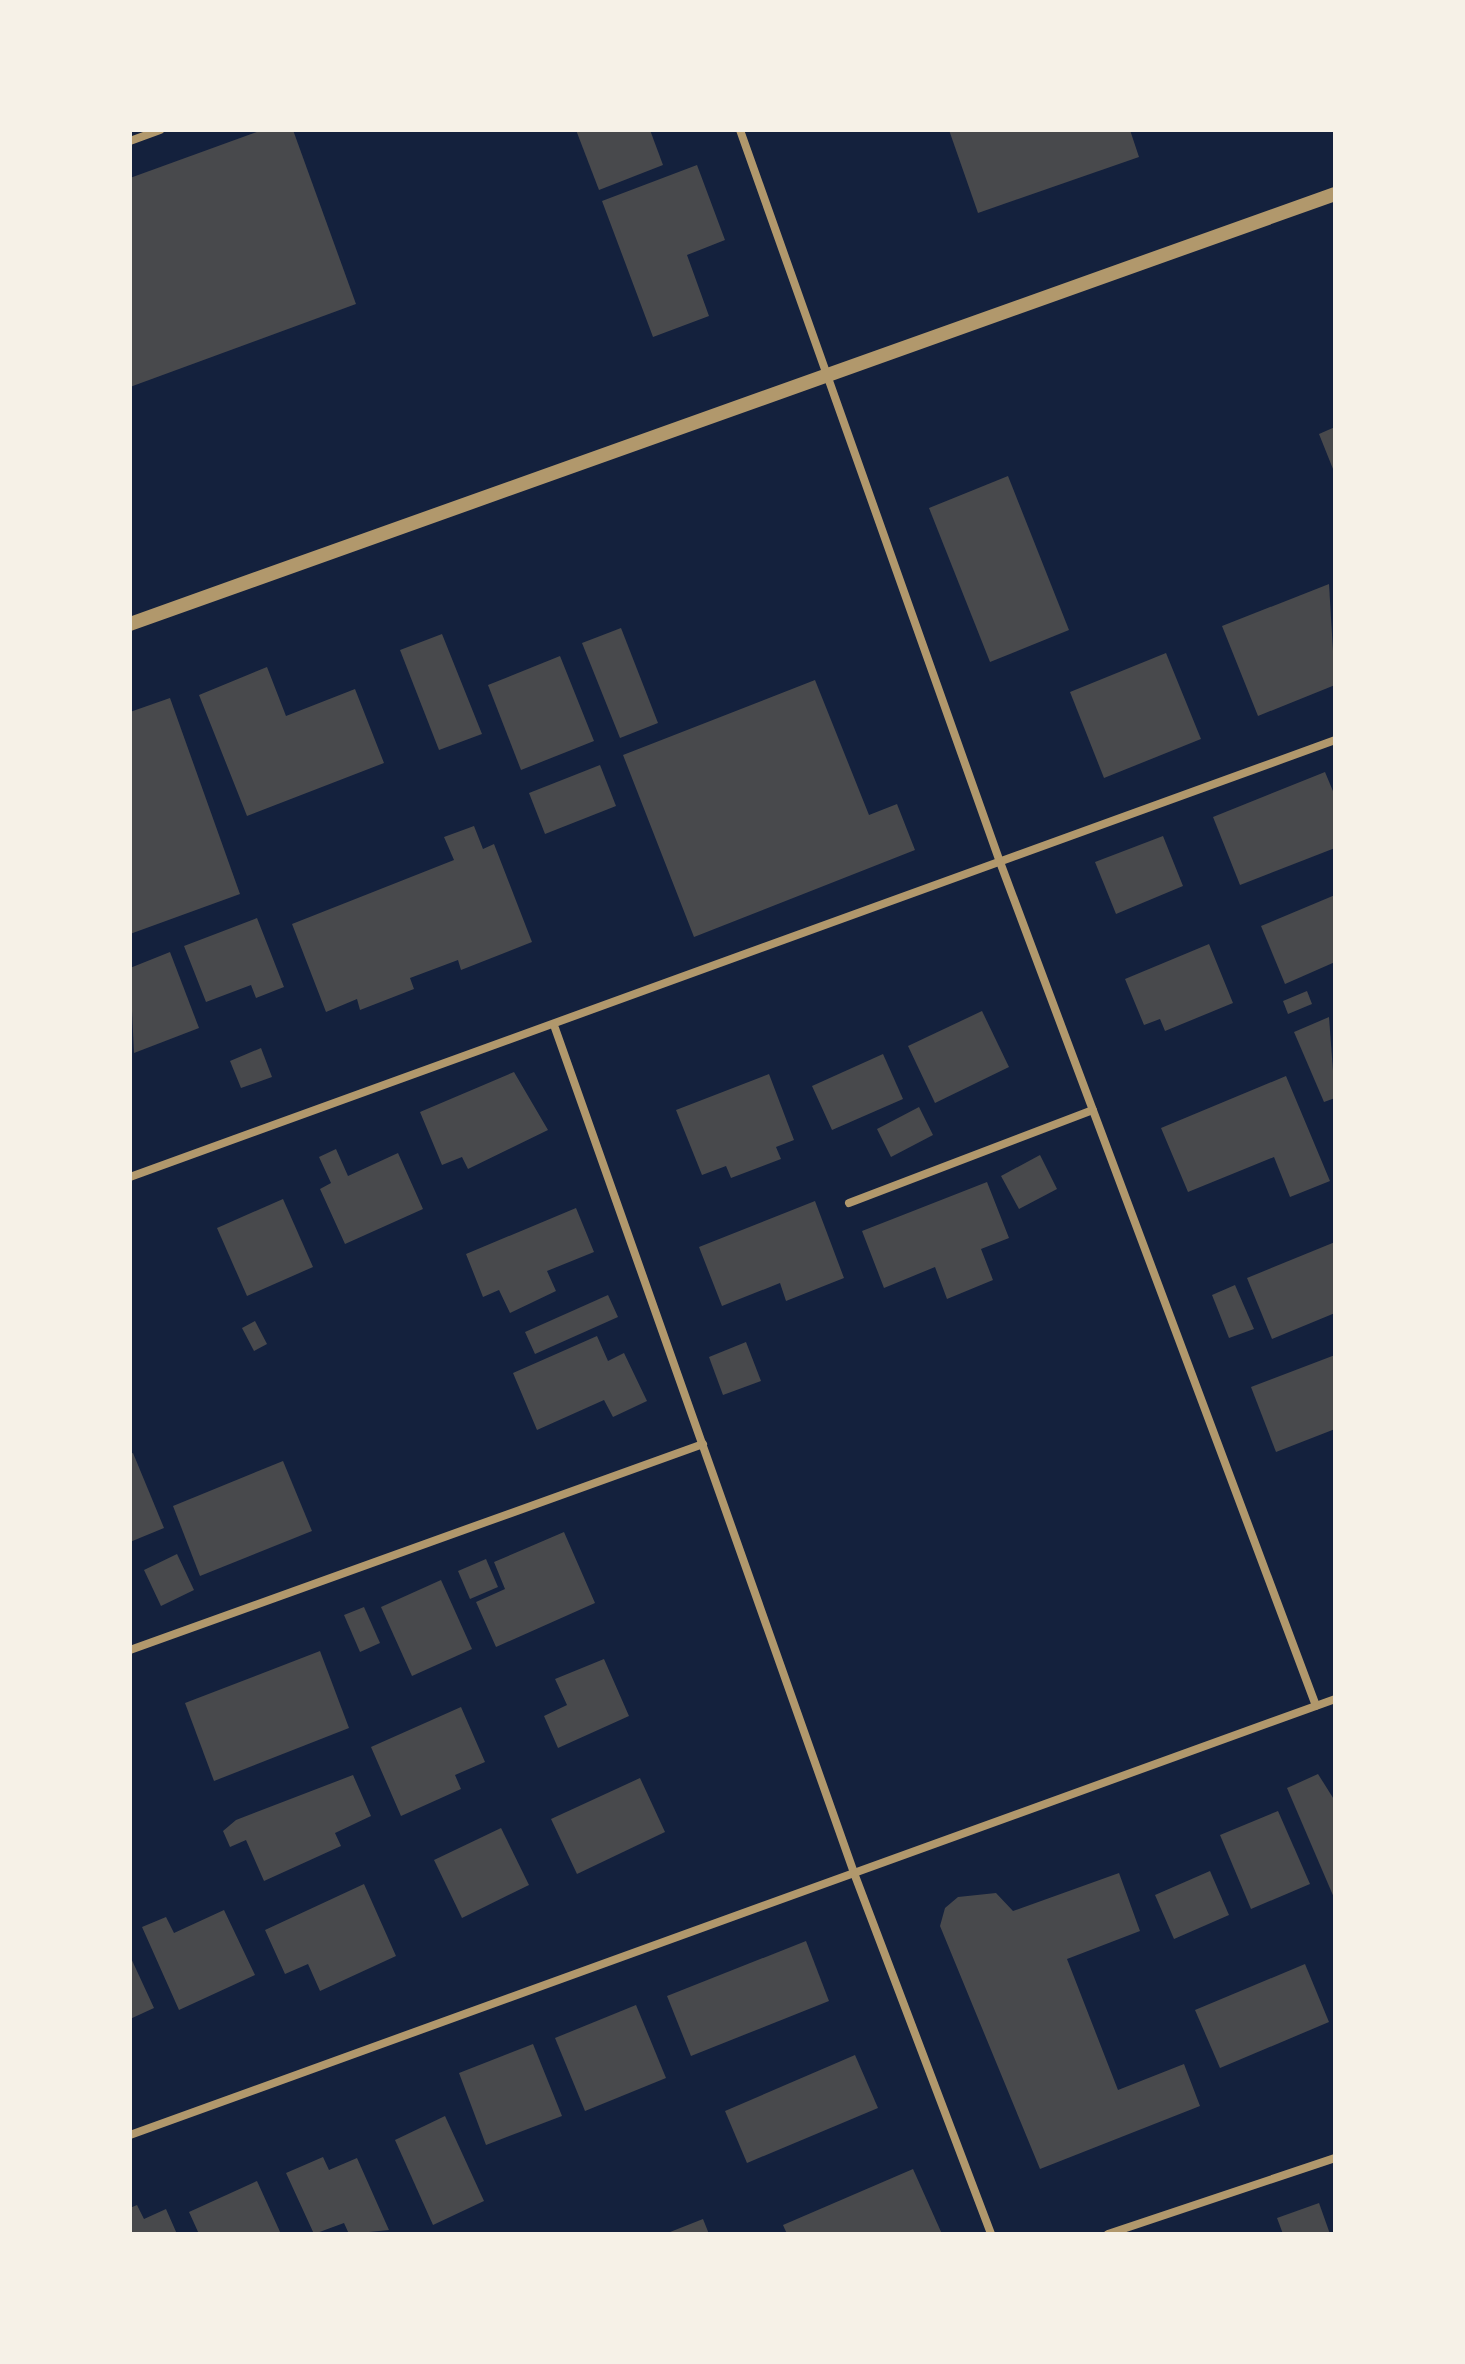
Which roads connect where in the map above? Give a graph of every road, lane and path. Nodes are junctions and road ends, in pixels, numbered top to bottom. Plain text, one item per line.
1 (160, 130) edge
2 (740, 130) edge
3 (130, 141) edge
4 (1335, 194) edge
5 (830, 374) junction
6 (130, 624) edge
7 (1335, 740) edge
8 (1000, 862) junction
9 (555, 1028) junction
10 (1093, 1110) junction
11 (130, 1177) edge
12 (849, 1203) dead end
13 (703, 1444) junction
14 (130, 1650) edge
15 (1335, 1699) edge
16 (1316, 1706) junction
17 (854, 1873) junction
18 (130, 2135) edge
19 (1335, 2158) edge
20 (991, 2234) edge
21 (1108, 2234) edge

1 - 3 street
2 - 5 street
4 - 5 street
5 - 6 street
5 - 8 street
7 - 8 street
8 - 9 street
8 - 10 street
9 - 11 street
9 - 13 street
10 - 12 street
10 - 16 street
13 - 14 street
13 - 17 street
15 - 16 street
16 - 17 street
17 - 18 street
17 - 20 street
19 - 21 street

